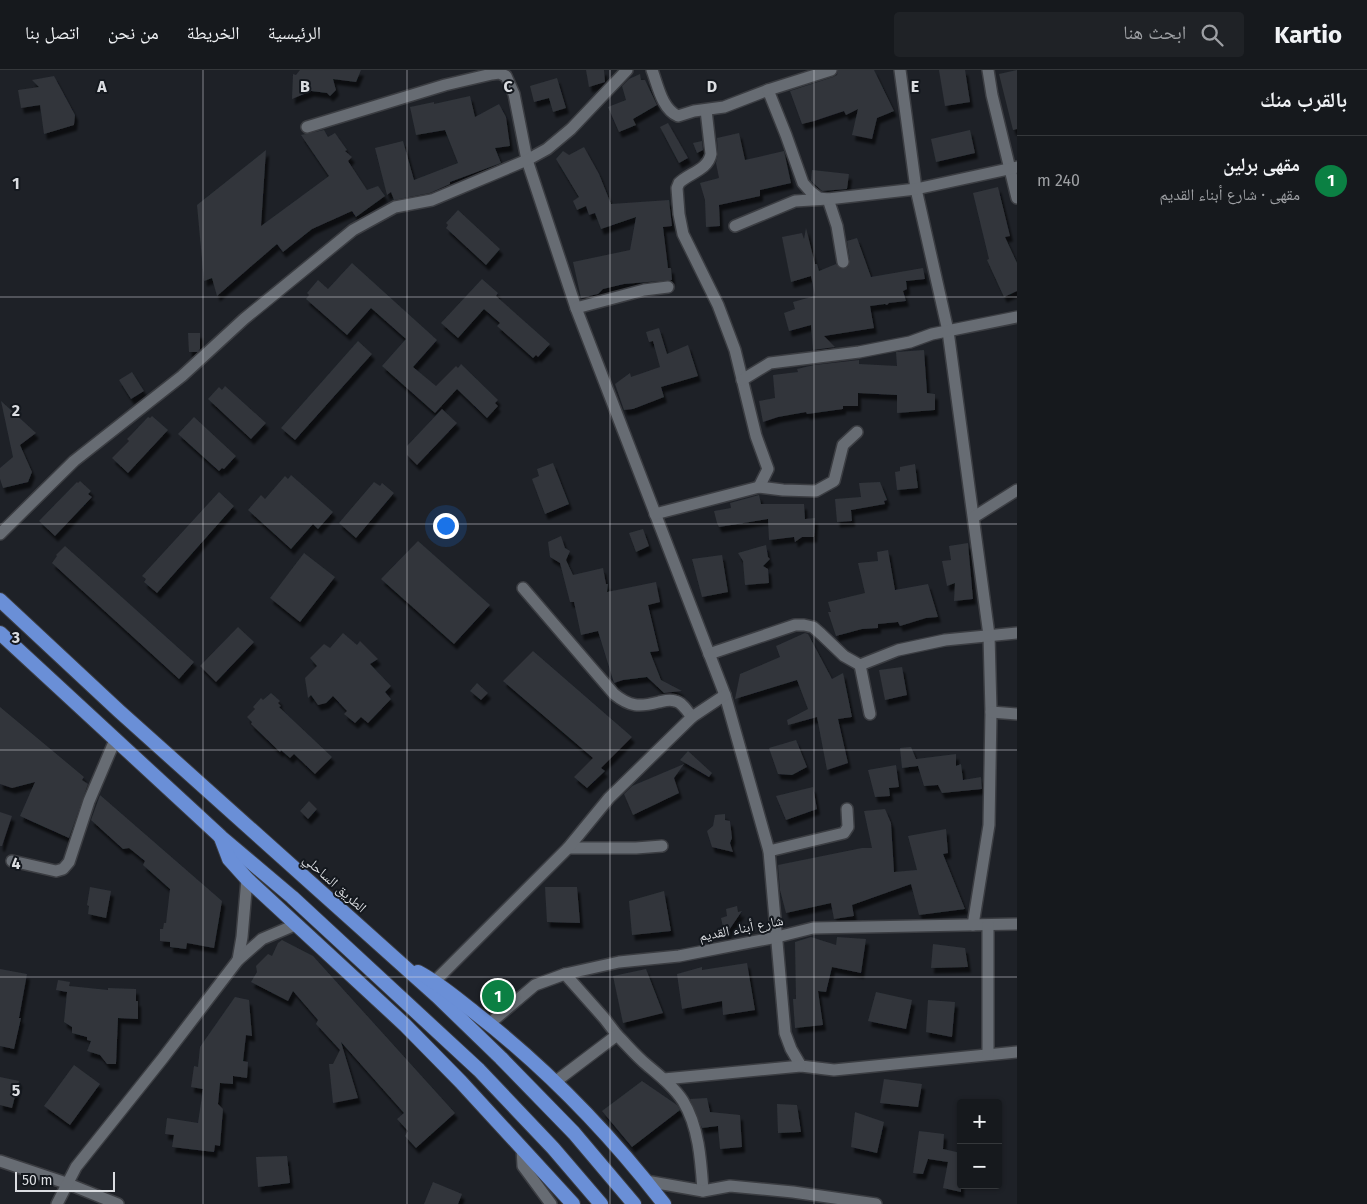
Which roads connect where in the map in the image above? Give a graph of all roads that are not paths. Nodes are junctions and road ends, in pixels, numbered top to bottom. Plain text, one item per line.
1 (626, 70) edge
2 (652, 70) edge
3 (832, 70) edge
4 (900, 70) edge
5 (988, 70) edge
6 (768, 90) junction
7 (706, 110) junction
8 (307, 128) dead end
9 (527, 160) junction
10 (1013, 168) edge
11 (916, 189) junction
12 (1017, 198) edge
13 (828, 199) junction
14 (735, 226) dead end
15 (843, 262) dead end
16 (668, 287) dead end
17 (576, 308) junction
18 (1017, 317) edge
19 (948, 332) junction
20 (742, 380) junction
21 (857, 432) dead end
22 (759, 487) junction
23 (1017, 490) edge
24 (655, 514) junction
25 (974, 517) junction
26 (0, 534) edge
27 (523, 588) dead end
28 (0, 600) edge
29 (0, 633) edge
30 (1017, 633) edge
31 (989, 635) junction
32 (709, 654) junction
33 (860, 665) junction
34 (725, 695) junction
35 (991, 712) junction
36 (870, 714) dead end
37 (1017, 714) edge
38 (692, 717) junction
39 (115, 740) junction
40 (847, 809) dead end
41 (221, 837) junction
42 (662, 846) dead end
43 (568, 848) junction
44 (769, 852) junction
45 (12, 860) dead end
46 (247, 879) junction
47 (988, 924) junction
48 (1017, 924) edge
49 (295, 925) junction
50 (973, 925) junction
51 (777, 937) junction
52 (238, 960) junction
53 (402, 965) junction
54 (565, 974) junction
55 (435, 981) junction
56 (489, 1024) junction
57 (617, 1035) junction
58 (1017, 1052) edge
59 (988, 1054) junction
60 (801, 1066) junction
61 (664, 1079) junction
62 (555, 1082) junction
63 (522, 1148) junction
64 (0, 1161) edge
65 (646, 1181) junction
66 (66, 1184) junction
67 (703, 1192) junction
68 (57, 1204) edge
69 (118, 1204) edge
70 (551, 1204) edge
71 (573, 1204) edge
72 (601, 1204) edge
73 (634, 1204) edge
74 (664, 1204) edge
75 (876, 1204) edge

1 - 9 street
2 - 7 street
3 - 6 street
4 - 11 street
5 - 10 street
6 - 7 street
6 - 13 street
7 - 20 street
8 - 9 street
9 - 17 street
9 - 26 street
10 - 11 street
10 - 12 street
11 - 13 street
11 - 19 street
13 - 14 street
13 - 15 street
16 - 17 street
17 - 24 street
18 - 19 street
19 - 20 street
19 - 25 street
20 - 22 street
21 - 22 street
22 - 24 street
23 - 25 street
24 - 32 street
25 - 31 street
27 - 38 street
28 - 53 highway, الطريق الساحلي
29 - 39 highway
30 - 31 street
31 - 33 street
31 - 35 street
32 - 33 street
32 - 34 street
33 - 36 street
34 - 38 street
34 - 44 street
35 - 37 street
35 - 50 street
38 - 43 street
39 - 41 highway
39 - 45 street
40 - 44 street
41 - 46 highway
41 - 72 highway
42 - 43 street
43 - 55 street
44 - 51 street
46 - 49 highway
46 - 52 street
47 - 48 street, شارع أبناء القديم
47 - 50 street, شارع أبناء القديم
47 - 59 street
49 - 52 street
49 - 63 highway
50 - 51 street, شارع أبناء القديم
51 - 54 street, شارع أبناء القديم
51 - 60 street
52 - 66 street
53 - 55 highway
53 - 73 highway, الطريق الساحلي
54 - 56 street, شارع أبناء القديم
54 - 57 street
55 - 56 highway
56 - 62 highway
57 - 61 street
57 - 62 street
58 - 59 street
59 - 60 street
60 - 61 street
61 - 67 street
62 - 65 highway
63 - 70 street
63 - 71 highway
64 - 66 street
65 - 67 street
65 - 74 highway
66 - 68 street
66 - 69 street
67 - 75 street

